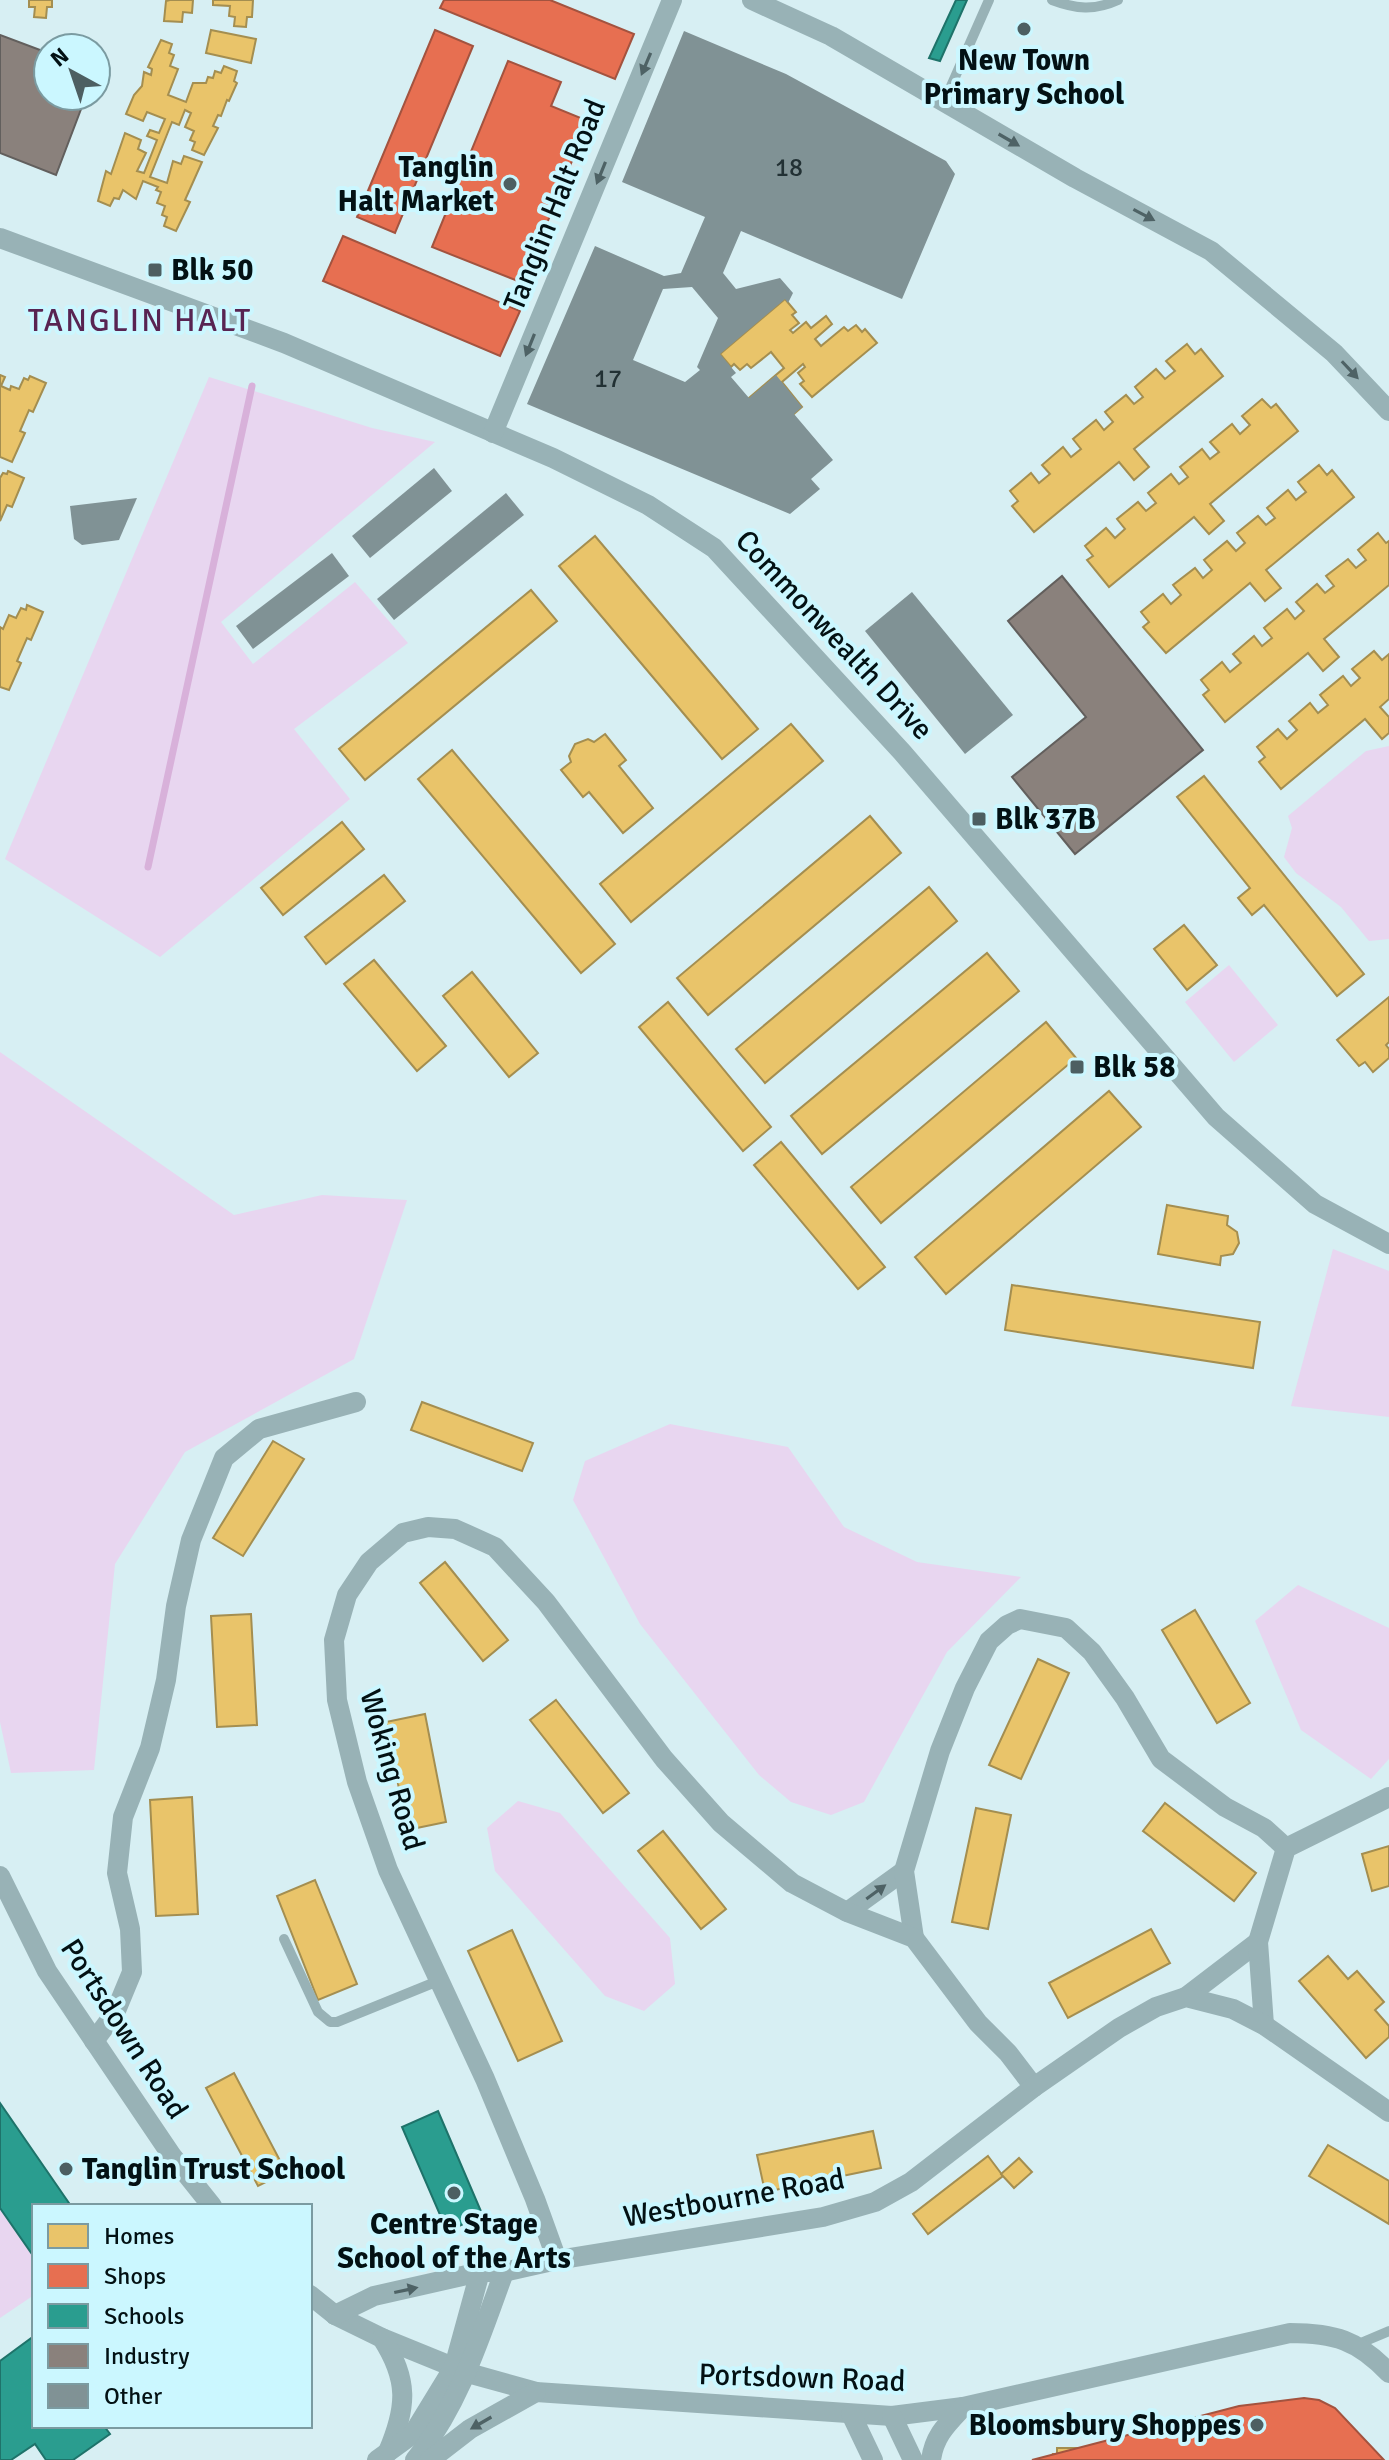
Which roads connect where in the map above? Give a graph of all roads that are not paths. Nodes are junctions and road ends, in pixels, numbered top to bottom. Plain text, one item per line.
1 (672, 0) edge
2 (752, 0) edge
3 (989, 0) edge
4 (1052, 0) edge
5 (1118, 0) edge
6 (944, 102) junction
7 (0, 238) edge
8 (1389, 411) edge
9 (493, 433) junction
10 (1389, 1244) edge
11 (356, 1402) dead end
12 (1389, 1797) edge
13 (1286, 1848) junction
14 (904, 1871) junction
15 (0, 1876) edge
16 (847, 1912) junction
17 (914, 1938) junction
18 (284, 1939) dead end
19 (1258, 1942) junction
20 (438, 1981) junction
21 (1186, 1997) junction
22 (1264, 2025) junction
23 (94, 2041) junction
24 (1034, 2087) junction
25 (1389, 2112) edge
26 (210, 2204) edge
27 (557, 2260) junction
28 (480, 2272) junction
29 (504, 2272) junction
30 (312, 2297) edge
31 (335, 2315) junction
32 (1389, 2331) edge
33 (382, 2338) junction
34 (1356, 2345) junction
35 (461, 2370) junction
36 (1389, 2373) edge
37 (536, 2392) junction
38 (963, 2407) junction
39 (851, 2414) junction
40 (892, 2416) junction
41 (382, 2458) edge
42 (415, 2460) edge
43 (430, 2460) edge
44 (873, 2460) edge
45 (913, 2460) edge
46 (931, 2460) edge

1 -> 9 street, Tanglin Halt Road
2 - 6 street
3 - 6 lane
4 - 5 lane
6 -> 8 street
7 - 9 street, Commonwealth Drive
9 - 10 street, Commonwealth Drive
11 - 23 street
12 - 13 street
13 - 14 street
13 - 19 street
16 -> 14 street
14 - 17 street
15 - 23 street, Portsdown Road
16 - 17 street
16 - 20 street, Woking Road
17 - 24 street
18 - 20 lane
19 - 21 street
19 - 22 street
20 - 27 street, Woking Road
21 - 22 street
21 - 24 street, Westbourne Road
22 - 25 street
23 - 26 street, Portsdown Road
24 - 27 street, Westbourne Road
27 - 29 street, Westbourne Road
28 - 29 street, Westbourne Road
31 -> 28 street, Westbourne Road
28 - 35 street
29 - 35 street
30 - 31 street, Portsdown Road
31 - 33 street, Portsdown Road
32 - 34 lane
33 - 35 street, Portsdown Road
33 - 41 street
34 - 36 street, Portsdown Road
34 - 38 street, Portsdown Road
35 - 37 street, Portsdown Road
35 - 41 street
35 - 42 street
37 - 39 street, Portsdown Road
37 -> 43 street
38 - 40 street, Portsdown Road
38 - 46 street
39 - 40 street, Portsdown Road
39 - 44 street
40 - 45 street

